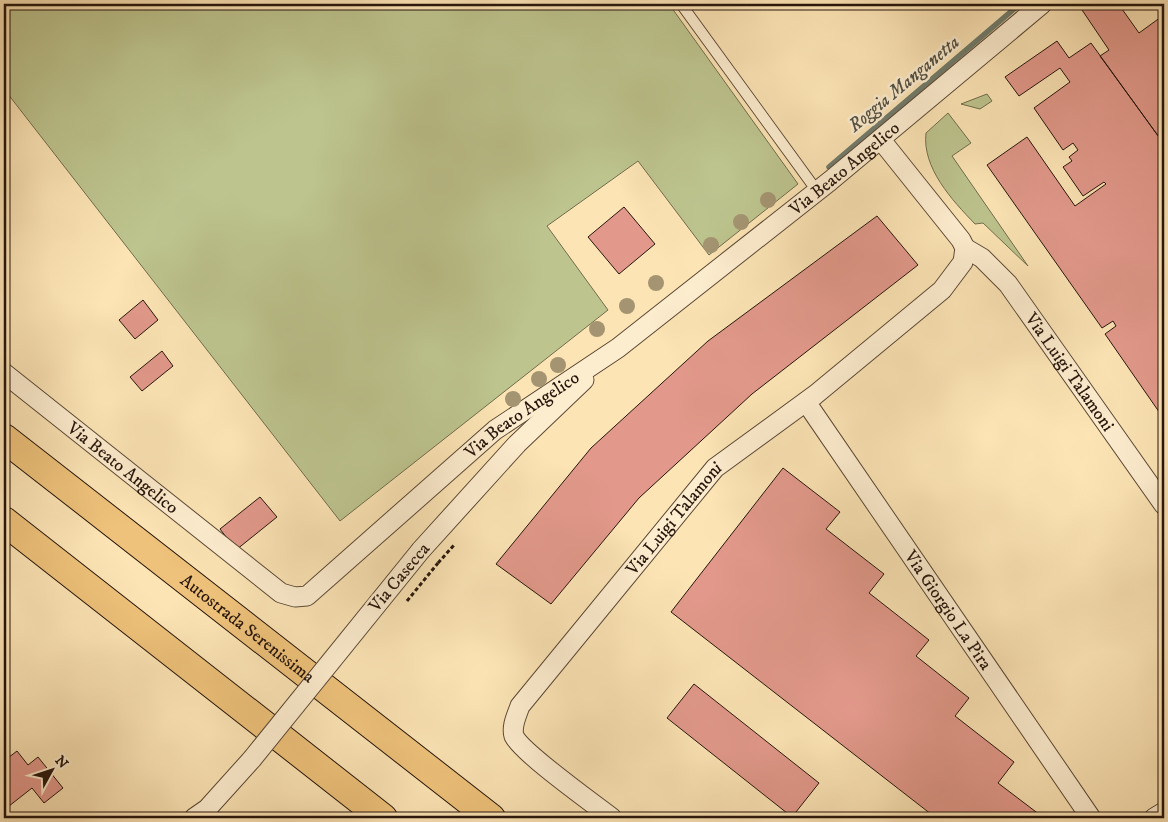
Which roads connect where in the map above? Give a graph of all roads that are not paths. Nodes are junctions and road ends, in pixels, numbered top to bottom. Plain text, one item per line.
1 (681, 4) edge
2 (1042, 4) edge
3 (881, 140) junction
4 (817, 191) junction
5 (964, 248) junction
6 (618, 348) junction
7 (4, 373) edge
8 (806, 402) junction
9 (4, 438) edge
10 (1164, 506) edge
11 (4, 521) edge
12 (1164, 812) edge
13 (194, 818) edge
14 (383, 818) edge
15 (492, 818) edge
16 (612, 818) edge
17 (1090, 818) edge
18 (1154, 818) edge

1 - 4 lane
2 - 3 street, Via Beato Angelico
3 - 4 street, Via Beato Angelico
3 - 5 street, Via Luigi Talamoni
4 - 6 street, Via Beato Angelico
5 - 8 street, Via Luigi Talamoni
5 - 10 street, Via Luigi Talamoni
6 - 7 street, Via Beato Angelico
6 - 13 street, Via Casecca, bridge
8 - 16 street, Via Luigi Talamoni
8 - 17 street, Via Giorgio La Pira
9 - 15 highway, Autostrada Serenissima
11 - 14 highway
12 - 18 street

